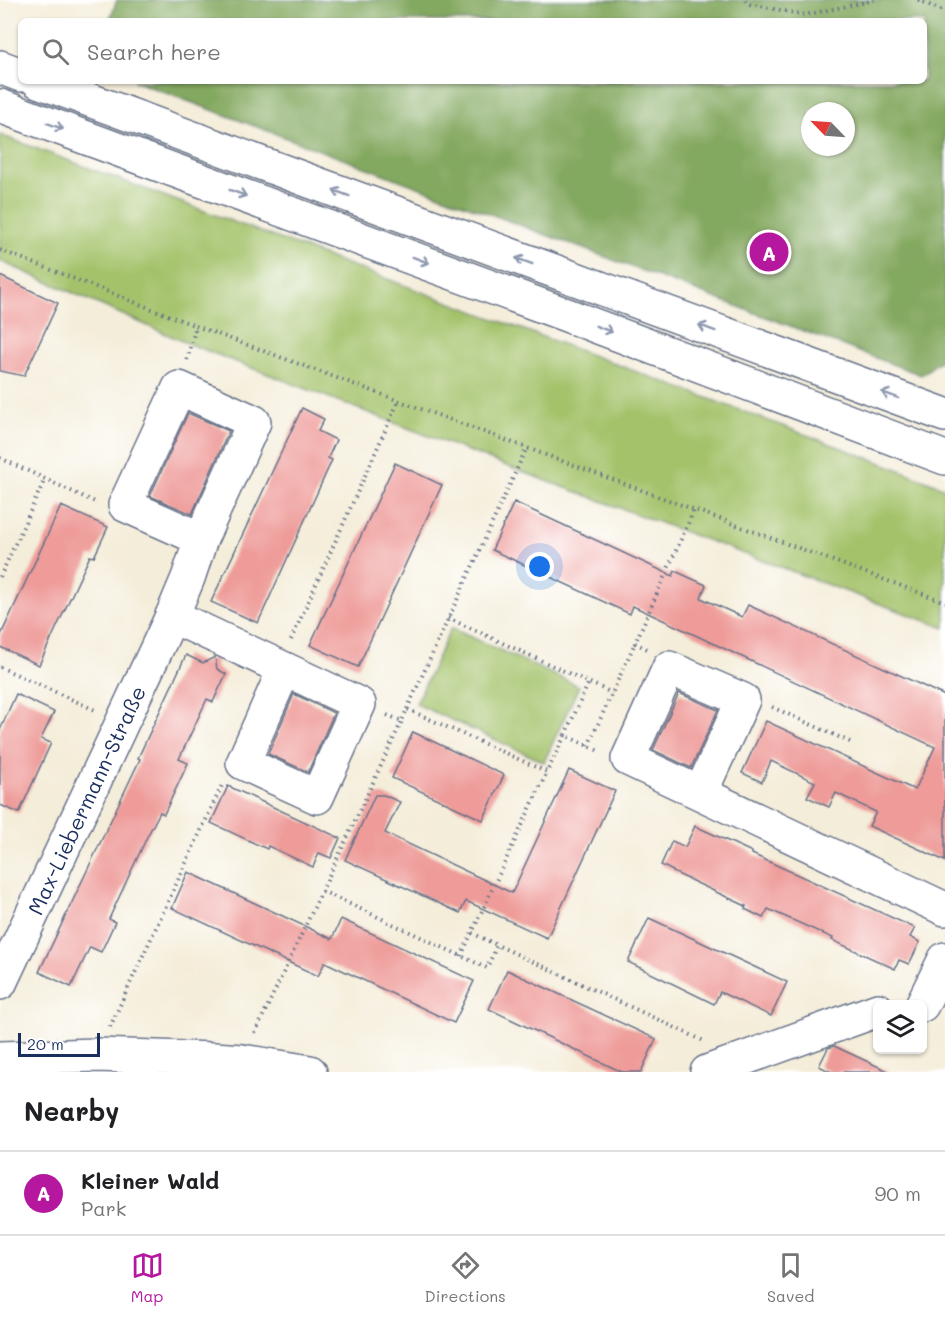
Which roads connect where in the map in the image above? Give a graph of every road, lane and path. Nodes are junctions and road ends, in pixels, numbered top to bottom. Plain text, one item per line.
1 (745, 0) edge
2 (875, 0) edge
3 (918, 0) edge
4 (945, 12) edge
5 (0, 67) edge
6 (18, 74) edge
7 (46, 84) edge
8 (0, 106) edge
9 (0, 250) edge
10 (399, 400) junction
11 (945, 415) edge
12 (527, 447) junction
13 (0, 458) edge
14 (945, 458) edge
15 (45, 479) junction
16 (125, 504) junction
17 (694, 510) junction
18 (201, 539) junction
19 (0, 577) edge
20 (945, 602) edge
21 (172, 616) junction
22 (448, 618) junction
23 (635, 643) junction
24 (0, 667) edge
25 (282, 669) junction
26 (669, 669) junction
27 (589, 682) junction
28 (612, 693) junction
29 (743, 700) junction
30 (358, 704) junction
31 (407, 709) junction
32 (402, 721) junction
33 (122, 723) junction
34 (565, 735) junction
35 (850, 742) dead end
36 (588, 746) junction
37 (628, 759) junction
38 (243, 763) junction
39 (547, 772) junction
40 (701, 792) junction
41 (322, 891) junction
42 (945, 909) edge
43 (472, 933) junction
44 (498, 945) junction
45 (461, 956) junction
46 (945, 959) edge
47 (0, 983) edge
48 (925, 1000) edge
49 (927, 1009) edge
50 (873, 1012) edge
51 (945, 1018) edge
52 (97, 1055) junction
53 (0, 1058) edge
54 (242, 1061) junction
55 (715, 1069) edge
56 (310, 1072) edge

1 - 2 path
3 - 4 path
5 - 6 main road
11 -> 7 main road
8 -> 14 main road
9 - 10 path
10 - 12 path
10 - 25 path
12 - 17 path
12 - 22 path
13 - 15 path
15 - 16 path
15 - 19 path
16 - 18 main road
16 - 18 main road, Max-Liebermann-Straße
17 - 20 path
17 - 23 path
18 - 21 main road, Max-Liebermann-Straße
21 - 25 main road
21 - 33 main road, Max-Liebermann-Straße
22 - 27 path
22 - 31 path
23 - 26 path
23 - 28 path
24 - 33 path
25 - 30 main road
25 - 38 main road
26 - 29 main road
26 - 37 main road
27 - 28 path
27 - 34 path
28 - 36 path
29 - 35 path
29 - 40 main road
30 - 32 path
30 - 38 main road
31 - 32 path
31 - 39 path
32 - 41 path
33 - 47 main road, Max-Liebermann-Straße
34 - 36 path
34 - 39 path
36 - 37 path
37 - 40 main road
38 - 52 path
39 - 43 path
40 - 42 main road
41 - 45 path
41 - 54 path
43 - 44 path
43 - 45 path
44 - 45 path
44 - 55 path
46 - 48 main road
49 - 51 main road
50 - 55 main road
52 - 53 main road
52 - 54 main road
54 - 56 main road

